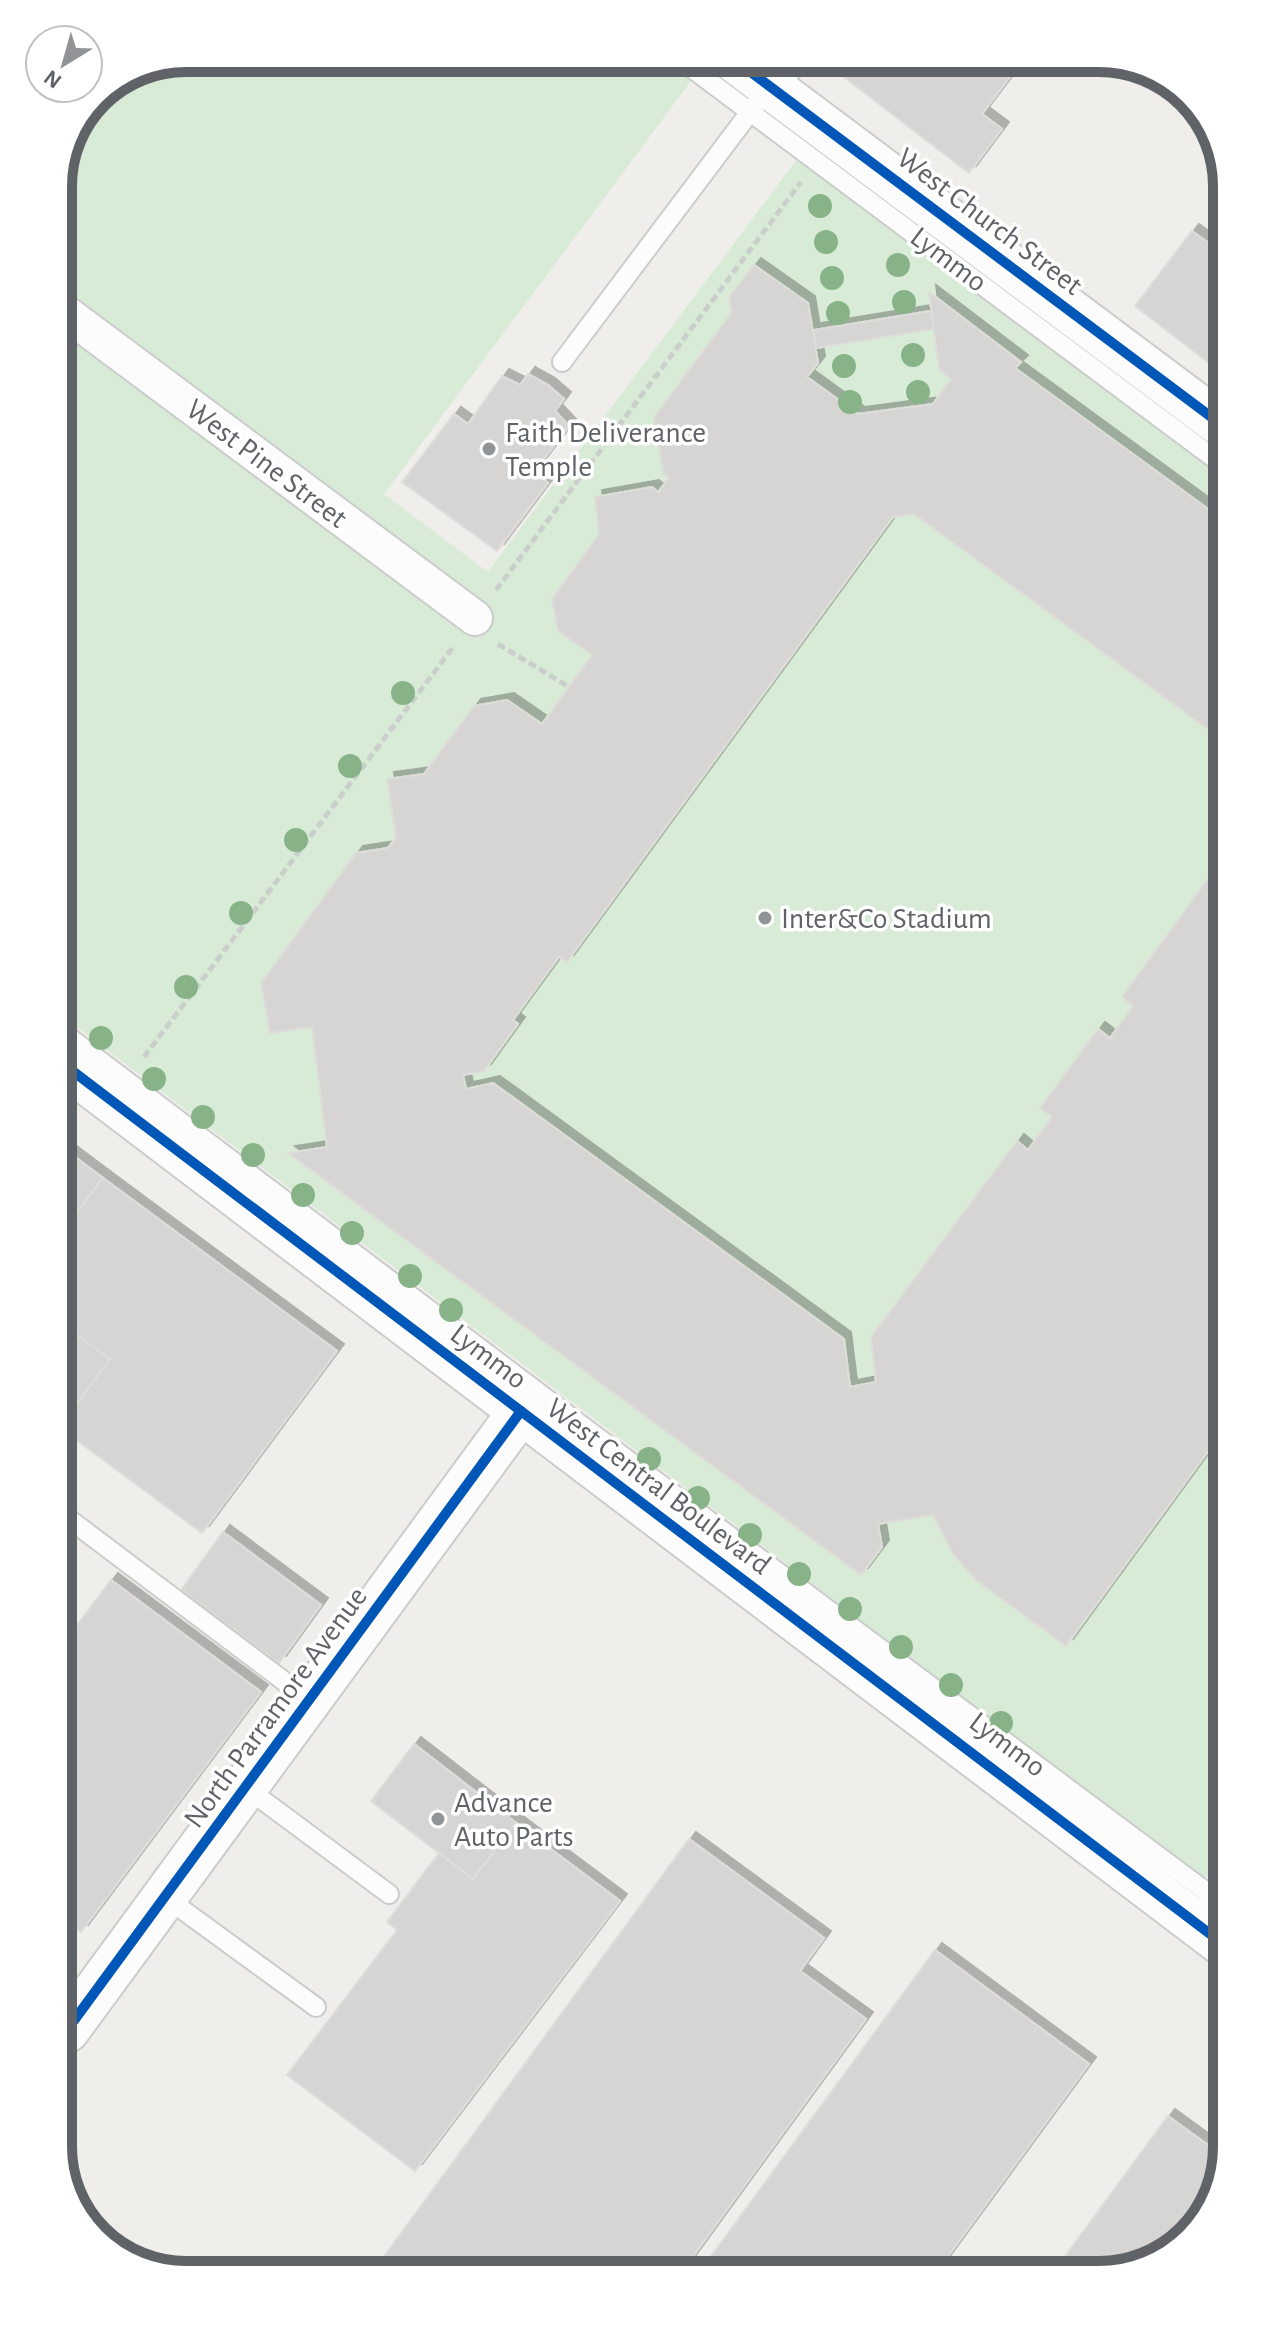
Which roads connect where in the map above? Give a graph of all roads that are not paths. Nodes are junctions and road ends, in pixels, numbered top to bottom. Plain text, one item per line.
1 (726, 72) edge
2 (752, 72) edge
3 (770, 85) edge
4 (72, 318) edge
5 (562, 362) dead end
6 (1213, 418) edge
7 (1213, 457) edge
8 (484, 630) road end
9 (72, 1040) edge
10 (72, 1071) edge
11 (521, 1411) junction
12 (72, 1521) edge
13 (309, 1700) junction
14 (245, 1787) junction
15 (389, 1894) dead end
16 (165, 1897) junction
17 (1213, 1910) edge
18 (1213, 1910) edge
19 (316, 2007) dead end
20 (72, 2023) edge

1 - 3 lane, Lymmo
2 - 3 street, West Church Street
3 - 5 lane
3 - 6 street, West Church Street
3 - 7 lane, Lymmo
4 - 8 street, West Pine Street
9 - 17 lane, Lymmo
10 - 11 street, West Central Boulevard
11 - 13 street, North Parramore Avenue
11 - 18 street, West Central Boulevard
12 - 13 lane
13 - 14 street, North Parramore Avenue
14 - 15 lane
14 - 16 street, North Parramore Avenue
16 - 19 lane
16 - 20 street, North Parramore Avenue

